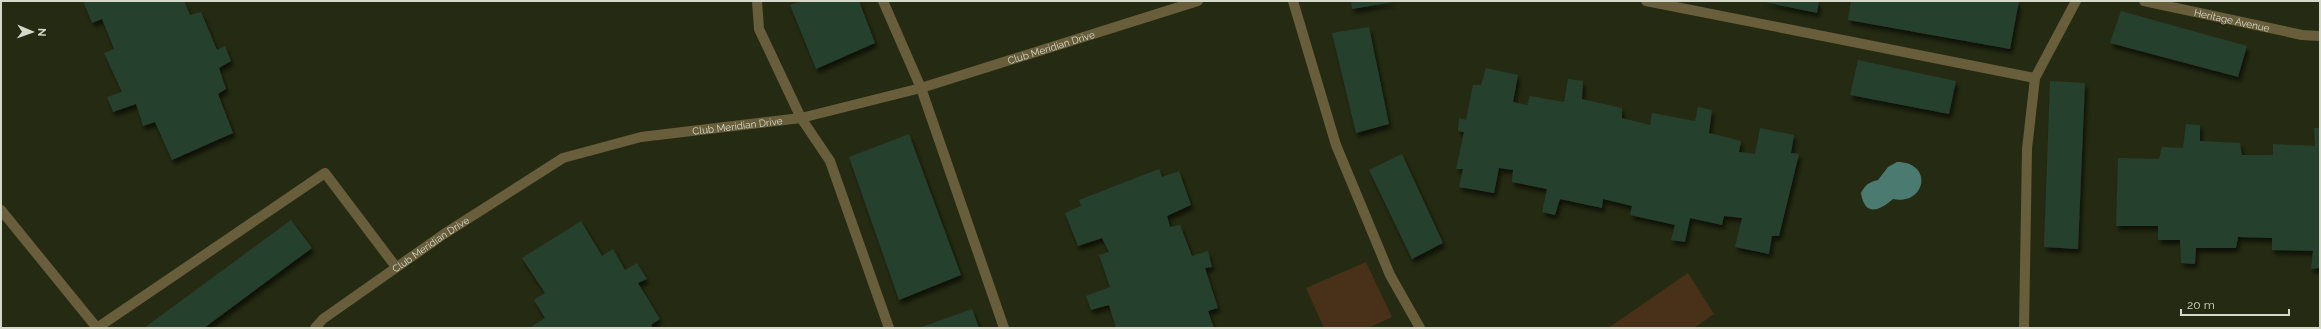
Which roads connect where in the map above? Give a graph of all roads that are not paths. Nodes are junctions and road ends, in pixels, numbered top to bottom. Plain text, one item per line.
1 (757, 1) edge
2 (883, 1) edge
3 (1198, 1) edge
4 (1293, 1) edge
5 (1646, 1) edge
6 (2076, 1) edge
7 (2144, 1) edge
8 (2320, 36) edge
9 (2035, 78) junction
10 (921, 88) junction
11 (801, 118) junction
12 (1, 210) edge
13 (396, 268) junction
14 (97, 328) edge
15 (315, 328) edge
16 (889, 328) edge
17 (1004, 328) edge
18 (1420, 328) edge
19 (2024, 328) edge

1 - 11 lane
2 - 10 lane
3 - 10 lane, Club Meridian Drive
4 - 18 lane
5 - 9 lane
6 - 9 lane
7 - 8 lane, Heritage Avenue
9 - 19 lane
10 - 11 lane, Club Meridian Drive
10 - 17 lane
11 - 13 lane, Club Meridian Drive
11 - 16 lane
12 - 14 lane
13 - 14 lane
13 - 15 lane, Club Meridian Drive

